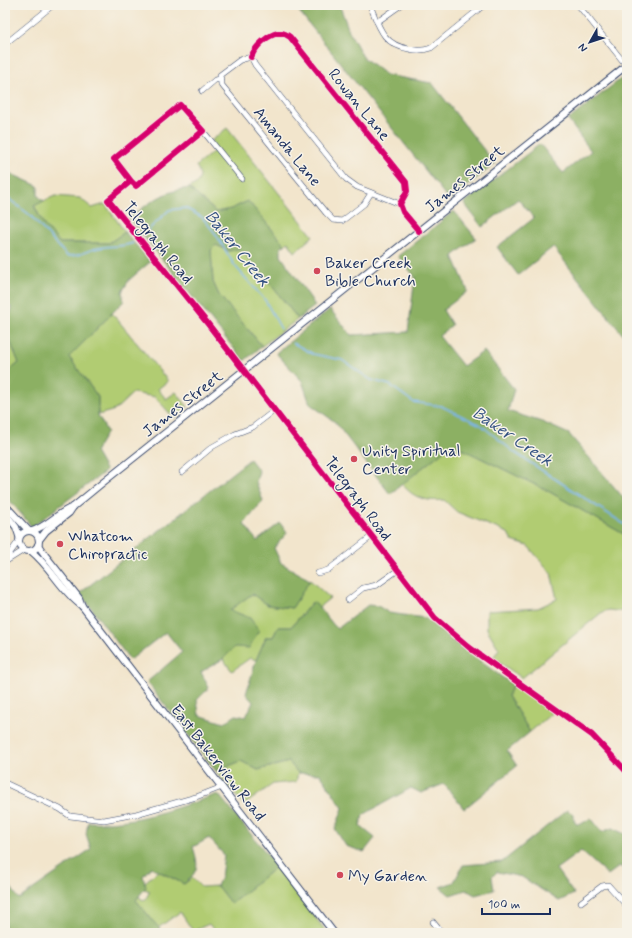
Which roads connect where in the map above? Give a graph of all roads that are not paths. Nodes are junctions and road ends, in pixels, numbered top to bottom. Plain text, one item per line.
1 (53, 5) edge
2 (370, 5) edge
3 (401, 5) edge
4 (484, 5) edge
5 (578, 5) edge
6 (377, 22) junction
7 (5, 44) edge
8 (251, 57) junction
9 (627, 65) edge
10 (221, 79) junction
11 (202, 91) dead end
12 (203, 131) junction
13 (242, 179) dead end
14 (131, 181) junction
15 (371, 193) junction
16 (400, 204) junction
17 (419, 231) junction
18 (244, 370) junction
19 (275, 410) junction
20 (182, 472) dead end
21 (5, 505) edge
22 (73, 507) junction
23 (5, 513) edge
24 (30, 530) junction
25 (372, 536) junction
26 (19, 539) junction
27 (39, 542) junction
28 (24, 550) junction
29 (31, 551) junction
30 (5, 561) edge
31 (398, 570) junction
32 (318, 573) dead end
33 (348, 600) dead end
34 (82, 606) junction
35 (627, 772) edge
36 (5, 783) edge
37 (222, 787) junction
38 (581, 902) dead end
39 (627, 906) edge
40 (433, 922) dead end
41 (334, 933) edge
42 (442, 933) edge

1 - 7 street
2 - 6 street
3 - 6 street
4 - 6 street
5 - 9 street
8 - 10 street
8 - 15 street
8 - 16 street, Rowan Lane
9 - 17 main road, James Street
10 - 11 street
10 - 15 street, Amanda Lane
12 - 13 street
12 - 14 street
12 - 14 street
14 - 18 street, Telegraph Road
15 - 16 street
16 - 17 street
17 - 18 main road, James Street
18 - 19 street, Telegraph Road
18 - 22 main road, James Street
19 - 20 street
19 - 25 street, Telegraph Road
21 - 24 main road
22 - 24 main road, James Street
22 - 27 main road, James Street
23 - 26 main road
24 - 26 main road
24 - 27 main road
25 - 31 street, Telegraph Road
25 - 32 street
26 - 28 main road
26 - 30 street
27 - 29 main road
27 - 34 main road, East Bakerview Road
28 - 29 main road
28 - 30 street
29 - 34 main road, East Bakerview Road
31 - 33 street
31 - 35 street, Telegraph Road
34 - 37 main road, East Bakerview Road
36 - 37 street
37 - 41 main road, East Bakerview Road
38 - 39 street
40 - 42 street

